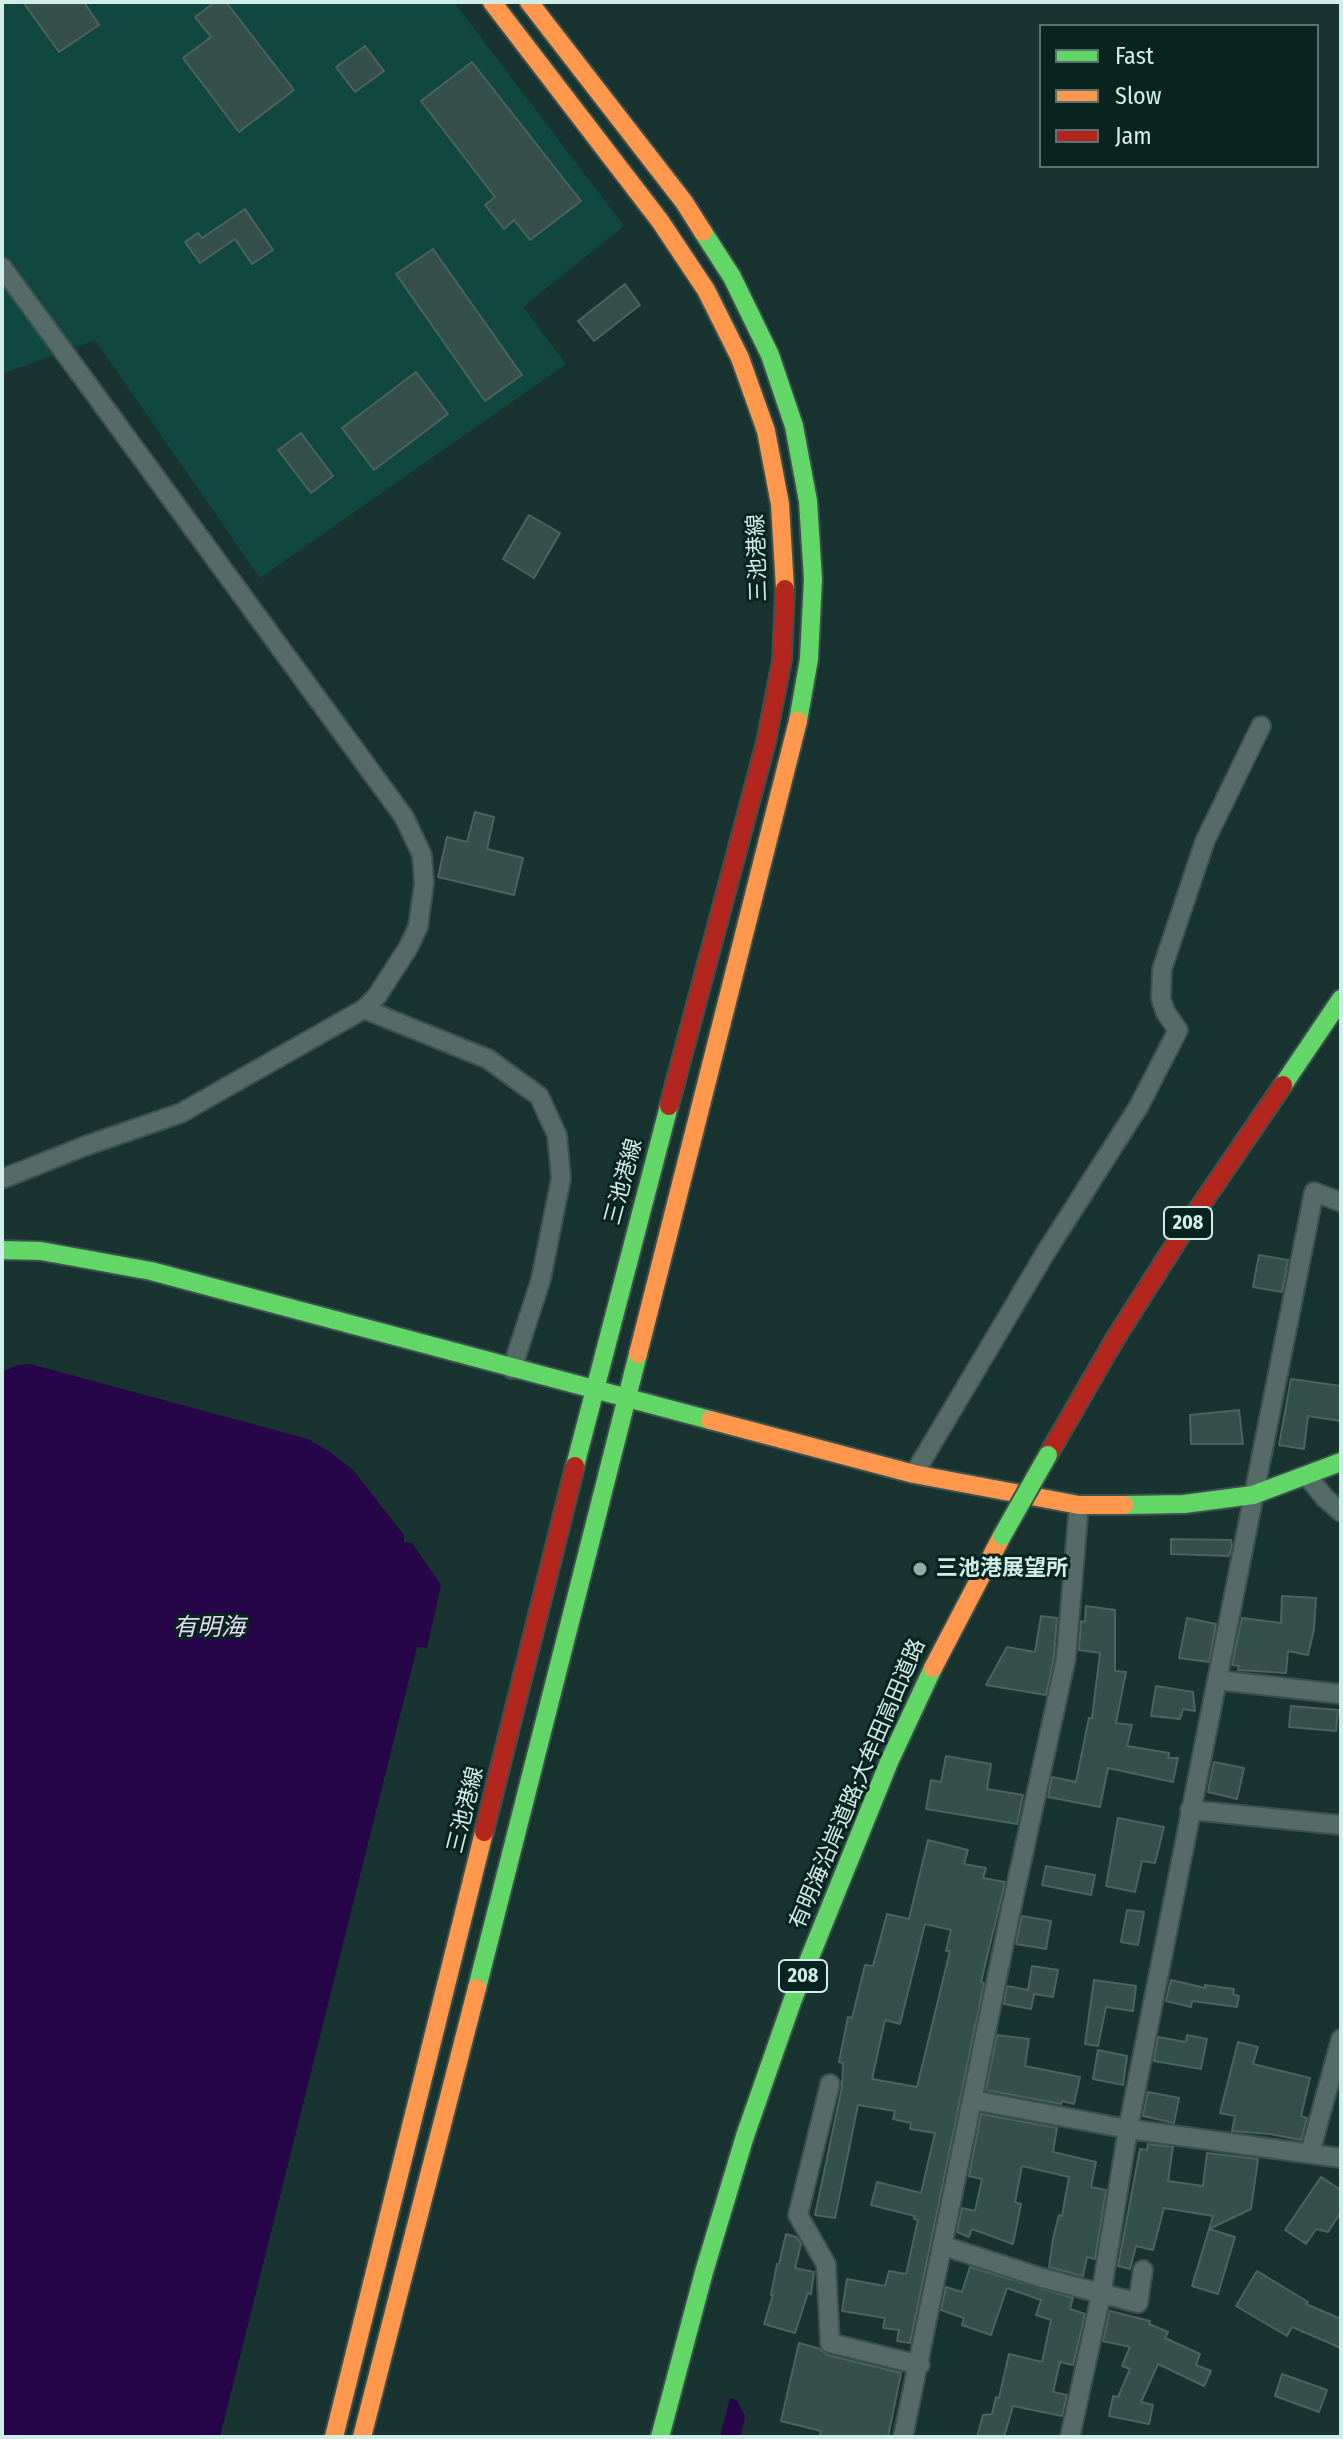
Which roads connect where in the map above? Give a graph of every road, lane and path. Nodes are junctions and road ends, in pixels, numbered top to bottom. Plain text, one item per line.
1 (492, 2) edge
2 (529, 2) edge
3 (2, 267) edge
4 (1261, 726) dead end
5 (1341, 999) edge
6 (364, 1009) junction
7 (2, 1179) edge
8 (1341, 1202) edge
9 (2, 1250) edge
10 (512, 1369) junction
11 (594, 1389) junction
12 (626, 1398) junction
13 (1341, 1462) edge
14 (914, 1474) junction
15 (1307, 1476) junction
16 (1253, 1495) junction
17 (1079, 1505) junction
18 (1341, 1512) edge
19 (1217, 1680) junction
20 (1341, 1694) edge
21 (1190, 1810) junction
22 (1341, 1825) edge
23 (1341, 2039) edge
24 (830, 2084) dead end
25 (973, 2100) junction
26 (1128, 2129) junction
27 (1310, 2153) junction
28 (1341, 2158) edge
29 (944, 2246) junction
30 (1143, 2270) dead end
31 (1101, 2295) junction
32 (920, 2365) junction
33 (334, 2437) edge
34 (362, 2437) edge
35 (660, 2437) edge
36 (903, 2437) edge
37 (1070, 2437) edge

1 - 11 main road, 三池港線
2 - 12 main road
3 - 6 street
4 - 14 street
5 - 35 main road, 有明海沿岸道路;大牟田高田道路 / 208, bridge
6 - 7 street
6 - 10 street
8 - 16 street
9 - 10 main road
10 - 11 main road
11 - 12 main road
11 - 33 main road, 三池港線
12 - 14 main road
12 - 34 main road
13 - 15 main road
14 - 17 main road
15 - 16 main road
15 - 18 street
16 - 17 main road
16 - 19 street
17 - 25 street
19 - 20 street
19 - 21 street
21 - 22 street
21 - 26 street
23 - 27 street
24 - 32 street
25 - 26 street
25 - 29 street
26 - 27 street
26 - 31 street
27 - 28 street
29 - 31 street
29 - 32 street
30 - 31 street
31 - 37 street
32 - 36 street

